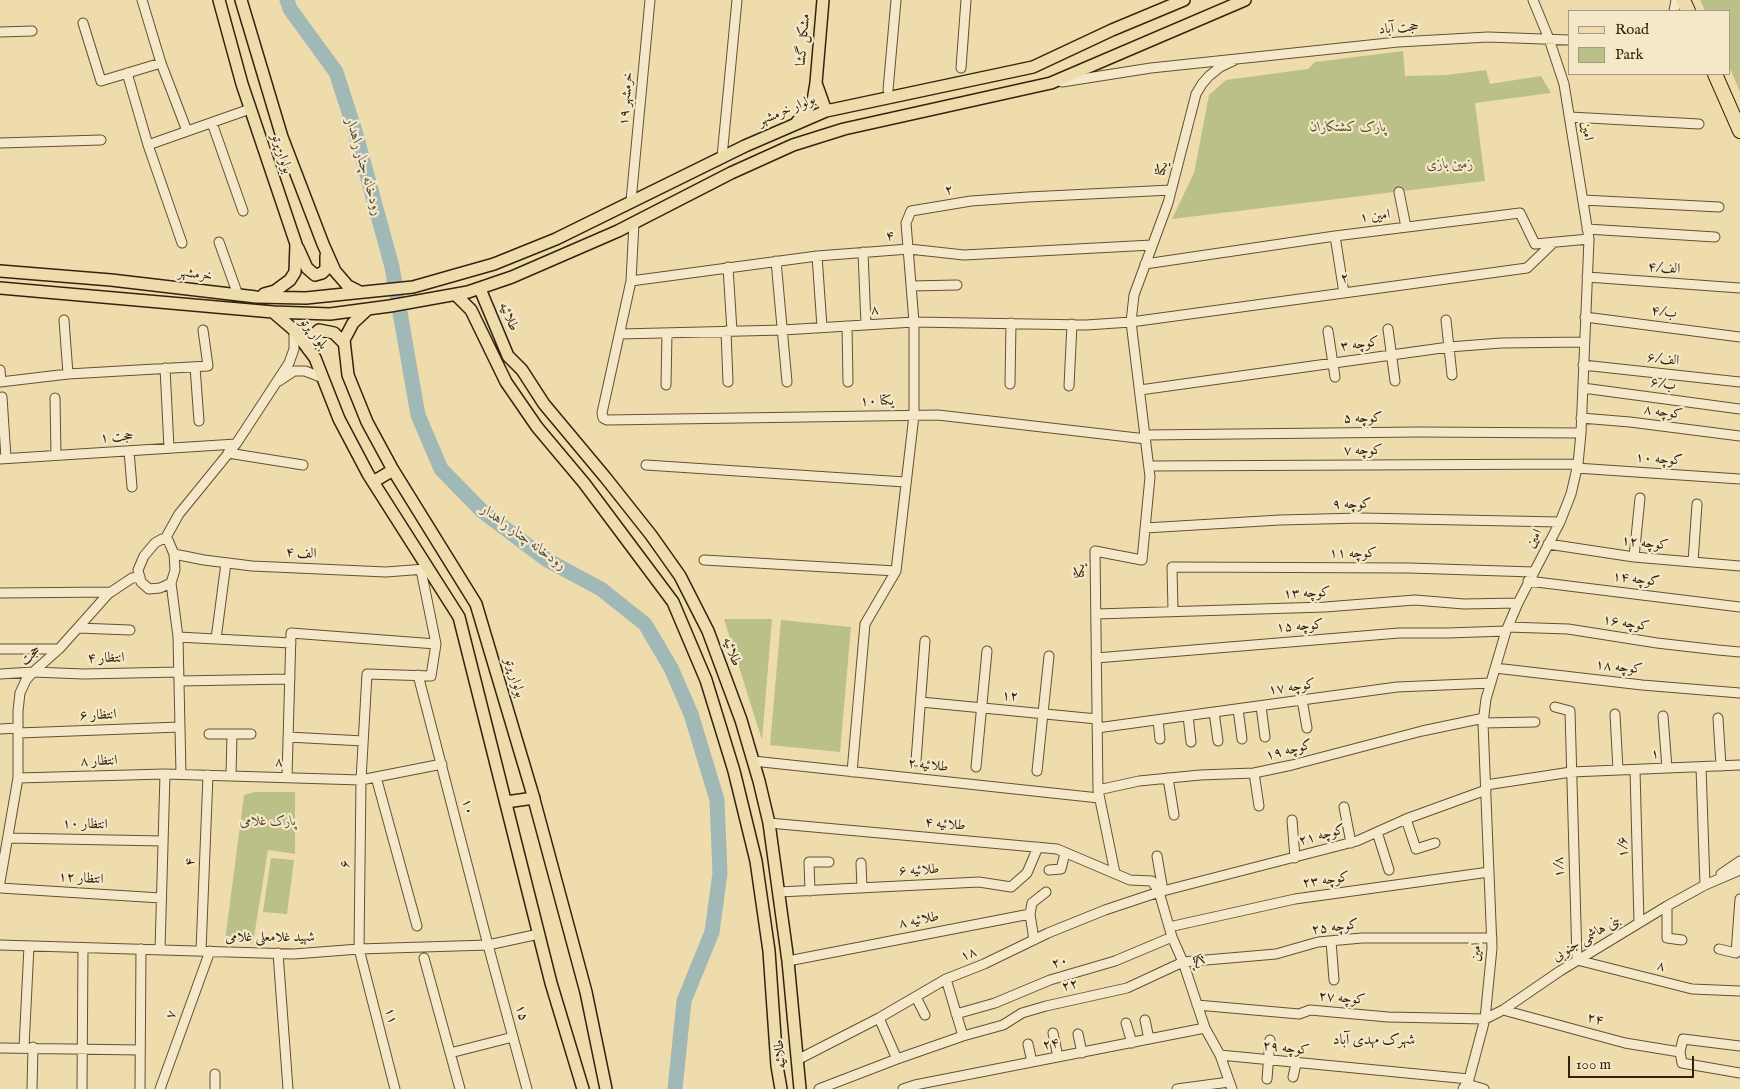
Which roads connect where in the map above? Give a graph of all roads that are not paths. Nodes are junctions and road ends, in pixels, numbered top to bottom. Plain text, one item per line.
1 (142, 0) edge
2 (219, 0) edge
3 (242, 0) edge
4 (650, 0) edge
5 (737, 0) edge
6 (823, 0) edge
7 (896, 0) edge
8 (966, 0) edge
9 (1184, 0) edge
10 (1245, 0) edge
11 (1533, 0) edge
12 (83, 23) dead end
13 (32, 30) dead end
14 (0, 32) edge
15 (1549, 39) junction
16 (1568, 40) edge
17 (1233, 61) junction
18 (161, 63) junction
19 (961, 68) dead end
20 (127, 73) junction
21 (1715, 75) edge
22 (816, 83) junction
23 (1052, 84) junction
24 (888, 90) dead end
25 (250, 110) junction
26 (826, 111) junction
27 (1570, 118) junction
28 (212, 123) junction
29 (796, 124) junction
30 (1699, 124) dead end
31 (187, 131) junction
32 (1740, 131) edge
33 (101, 140) dead end
34 (0, 143) edge
35 (148, 145) junction
36 (722, 157) junction
37 (1171, 190) junction
38 (1399, 192) dead end
39 (1583, 200) junction
40 (631, 201) junction
41 (1719, 206) dead end
42 (243, 211) dead end
43 (634, 223) junction
44 (1406, 227) junction
45 (1588, 234) junction
46 (1335, 236) junction
47 (1715, 237) dead end
48 (218, 242) dead end
49 (1554, 242) junction
50 (182, 243) dead end
51 (296, 244) junction
52 (323, 244) junction
53 (1152, 245) junction
54 (909, 250) junction
55 (864, 252) junction
56 (817, 256) junction
57 (776, 261) junction
58 (1145, 264) junction
59 (728, 267) junction
60 (0, 271) edge
61 (1587, 277) junction
62 (115, 280) junction
63 (631, 281) junction
64 (957, 285) dead end
65 (911, 286) junction
66 (0, 288) edge
67 (1740, 288) edge
68 (480, 289) junction
69 (386, 291) joint
70 (362, 293) junction
71 (1344, 293) junction
72 (456, 295) junction
73 (238, 296) junction
74 (114, 297) junction
75 (256, 297) junction
76 (368, 309) junction
77 (273, 312) junction
78 (1586, 317) junction
79 (64, 320) dead end
80 (1446, 320) dead end
81 (914, 322) junction
82 (1131, 322) junction
83 (1011, 323) junction
84 (1072, 324) junction
85 (866, 325) junction
86 (847, 326) junction
87 (822, 327) junction
88 (1388, 328) dead end
89 (203, 330) dead end
90 (294, 330) junction
91 (783, 330) junction
92 (729, 331) junction
93 (1328, 331) dead end
94 (666, 332) junction
95 (620, 334) junction
96 (1740, 337) edge
97 (1584, 342) junction
98 (344, 343) junction
99 (1449, 347) junction
100 (308, 349) junction
101 (1392, 355) junction
102 (1333, 363) junction
103 (1584, 365) junction
104 (195, 367) junction
105 (166, 368) junction
106 (0, 370) edge
107 (68, 374) junction
108 (1452, 376) dead end
109 (1335, 377) dead end
110 (323, 378) junction
111 (1395, 381) dead end
112 (1, 382) edge
113 (728, 382) dead end
114 (787, 382) dead end
115 (848, 382) dead end
116 (1740, 382) edge
117 (274, 384) junction
118 (1010, 384) dead end
119 (666, 385) dead end
120 (1068, 386) dead end
121 (1583, 388) junction
122 (1140, 390) junction
123 (2, 397) dead end
124 (55, 398) dead end
125 (1740, 409) edge
126 (914, 415) junction
127 (1581, 418) junction
128 (199, 421) dead end
129 (1581, 433) junction
130 (1740, 436) edge
131 (1145, 437) junction
132 (236, 444) junction
133 (169, 448) junction
134 (129, 451) junction
135 (228, 454) junction
136 (56, 455) junction
137 (3, 459) edge
138 (303, 465) dead end
139 (646, 466) dead end
140 (1149, 466) junction
141 (1577, 466) junction
142 (393, 470) junction
143 (1740, 479) edge
144 (373, 482) junction
145 (905, 482) junction
146 (132, 487) dead end
147 (1640, 498) dead end
148 (1697, 504) dead end
149 (1560, 522) junction
150 (1145, 528) junction
151 (165, 540) junction
152 (1548, 544) junction
153 (174, 554) junction
154 (1634, 557) junction
155 (704, 560) dead end
156 (1693, 562) junction
157 (226, 563) junction
158 (1740, 566) edge
159 (424, 569) junction
160 (896, 572) junction
161 (1533, 572) junction
162 (140, 576) junction
163 (1528, 581) junction
164 (171, 584) junction
165 (112, 592) junction
166 (0, 593) edge
167 (1518, 603) junction
168 (1740, 607) edge
169 (1173, 611) junction
170 (1096, 614) junction
171 (78, 628) junction
172 (1507, 629) junction
173 (130, 630) dead end
174 (178, 637) junction
175 (216, 639) junction
176 (925, 641) dead end
177 (291, 643) junction
178 (436, 644) junction
179 (0, 649) edge
180 (59, 649) junction
181 (987, 651) dead end
182 (1740, 652) edge
183 (1049, 656) dead end
184 (1096, 658) junction
185 (1495, 668) junction
186 (33, 672) junction
187 (0, 674) edge
188 (418, 675) junction
189 (178, 676) junction
190 (290, 679) junction
191 (1491, 683) junction
192 (1740, 693) edge
193 (1302, 700) junction
194 (921, 702) junction
195 (1261, 706) junction
196 (1555, 707) dead end
197 (982, 708) junction
198 (1238, 709) junction
199 (1214, 712) junction
200 (1043, 714) junction
201 (1615, 714) dead end
202 (1188, 716) junction
203 (1663, 716) dead end
204 (1718, 718) dead end
205 (1158, 720) junction
206 (1484, 720) junction
207 (1534, 722) dead end
208 (1097, 723) junction
209 (180, 727) junction
210 (1307, 728) dead end
211 (0, 729) edge
212 (18, 730) junction
213 (209, 734) dead end
214 (232, 734) junction
215 (251, 734) dead end
216 (288, 737) junction
217 (1266, 737) dead end
218 (1160, 739) dead end
219 (1242, 739) dead end
220 (363, 741) junction
221 (1218, 741) dead end
222 (1191, 742) dead end
223 (753, 761) junction
224 (916, 762) dead end
225 (442, 764) junction
226 (1740, 765) edge
227 (1721, 766) junction
228 (976, 767) dead end
229 (1701, 767) junction
230 (1667, 768) junction
231 (1618, 770) junction
232 (1635, 770) junction
233 (1037, 771) dead end
234 (852, 772) junction
235 (1571, 772) junction
236 (1254, 773) junction
237 (165, 774) junction
238 (180, 774) junction
239 (208, 775) junction
240 (231, 776) junction
241 (287, 777) junction
242 (376, 777) junction
243 (18, 778) junction
244 (1168, 778) junction
245 (361, 780) junction
246 (1486, 787) junction
247 (1099, 794) junction
248 (534, 798) junction
249 (506, 802) junction
250 (1259, 806) dead end
251 (1344, 807) dead end
252 (1174, 815) dead end
253 (1406, 819) junction
254 (1292, 820) dead end
255 (769, 823) junction
256 (1377, 832) junction
257 (8, 838) junction
258 (163, 841) junction
259 (1350, 843) junction
260 (1435, 843) dead end
261 (1038, 847) junction
262 (1065, 853) junction
263 (1158, 856) dead end
264 (1295, 858) junction
265 (1740, 861) edge
266 (829, 862) dead end
267 (861, 863) dead end
268 (1050, 870) dead end
269 (1389, 870) dead end
270 (1740, 870) edge
271 (1489, 872) junction
272 (1115, 873) junction
273 (0, 882) edge
274 (1705, 885) junction
275 (0, 888) edge
276 (862, 888) junction
277 (810, 891) junction
278 (779, 892) junction
279 (1046, 892) dead end
280 (1161, 892) junction
281 (161, 898) junction
282 (1740, 899) edge
283 (1667, 906) junction
284 (1030, 914) junction
285 (1639, 923) junction
286 (418, 926) dead end
287 (1169, 927) junction
288 (539, 934) junction
289 (1172, 937) junction
290 (1492, 938) junction
291 (1034, 940) junction
292 (1682, 940) dead end
293 (1331, 941) junction
294 (488, 945) junction
295 (0, 946) edge
296 (29, 946) junction
297 (84, 948) junction
298 (141, 949) junction
299 (359, 949) junction
300 (1719, 949) dead end
301 (160, 950) junction
302 (205, 951) junction
303 (278, 953) junction
304 (424, 958) dead end
305 (1577, 960) junction
306 (788, 961) junction
307 (1183, 962) junction
308 (946, 979) junction
309 (1334, 980) dead end
310 (1740, 991) edge
311 (916, 997) junction
312 (1197, 1005) junction
313 (1503, 1010) junction
314 (956, 1014) junction
315 (925, 1015) dead end
316 (879, 1018) junction
317 (1485, 1019) junction
318 (1145, 1020) dead end
319 (1126, 1023) dead end
320 (1205, 1028) junction
321 (1053, 1033) dead end
322 (1078, 1034) dead end
323 (963, 1036) junction
324 (513, 1037) junction
325 (1149, 1039) junction
326 (1270, 1040) dead end
327 (1132, 1043) junction
328 (1028, 1044) dead end
329 (1740, 1046) edge
330 (29, 1047) junction
331 (0, 1048) edge
332 (82, 1048) junction
333 (140, 1050) junction
334 (1082, 1052) junction
335 (1680, 1052) junction
336 (450, 1053) junction
337 (1220, 1055) junction
338 (1058, 1057) junction
339 (897, 1059) junction
340 (797, 1060) junction
341 (1268, 1061) junction
342 (1032, 1062) junction
343 (1296, 1064) junction
344 (1740, 1073) edge
345 (215, 1074) dead end
346 (1293, 1077) dead end
347 (1267, 1079) dead end
348 (1466, 1084) edge
349 (1231, 1086) edge
350 (1196, 1088) edge
351 (32, 1089) edge
352 (82, 1089) edge
353 (140, 1089) edge
354 (160, 1089) edge
355 (215, 1089) edge
356 (288, 1089) edge
357 (394, 1089) edge
358 (460, 1089) edge
359 (527, 1089) edge
360 (583, 1089) edge
361 (606, 1089) edge
362 (781, 1089) edge
363 (800, 1089) edge
364 (819, 1089) edge
365 (903, 1089) edge
366 (1177, 1089) edge
367 (1484, 1089) edge

1 - 18 street
2 - 25 main road, بولوار پرتو
3 - 52 main road, بولوار پرتو
4 - 40 street, ۱۹ خرمشهر
5 - 36 street
6 - 22 main road, مشکل گشا
7 - 24 street
8 - 19 street
9 - 26 main road, بولوار خرمشهر
10 - 23 main road
11 - 15 street, امین
12 - 20 street
13 - 14 street
15 - 16 street, حجت آباد
15 - 17 street, حجت آباد
15 - 27 street, امین
17 - 23 street, حجت آباد
17 - 37 street, یکتا
18 - 20 street
18 - 31 street
20 - 35 street
21 - 32 highway
22 - 26 main road
22 - 29 main road
23 - 43 main road
25 - 28 street
25 - 51 main road, بولوار پرتو
26 - 29 main road, بولوار خرمشهر
27 - 30 street
27 - 39 street, امین
28 - 31 street
28 - 42 street
29 - 36 main road, بولوار خرمشهر
31 - 35 street
33 - 34 street
35 - 50 street
36 - 40 main road, بولوار خرمشهر
37 - 53 street, یکتا
37 - 54 street, ۲
38 - 44 street
39 - 41 street
39 - 45 street, امین
40 - 69 main road, بولوار خرمشهر
43 - 63 street
43 - 68 main road
44 - 46 street, امین ۱
44 - 49 street, امین ۱
45 - 47 street, امین ۱
45 - 49 street, امین ۱
45 - 61 street, امین
46 - 58 street, امین ۱
46 - 71 street
48 - 73 street
49 - 71 street, ۲
51 - 52 main road
51 - 75 main road, بولوار پرتو
52 - 70 main road, بولوار پرتو
53 - 54 street, ۴
53 - 58 street, یکتا
54 - 55 street, ۴
54 - 65 street
55 - 56 street, ۴
55 - 85 street
56 - 57 street, ۴
56 - 87 street
57 - 59 street, ۴
57 - 91 street
58 - 82 street, یکتا
59 - 63 street, ۴
59 - 92 street
60 - 62 main road, خرمشهر
61 - 67 street, ۴/الف
61 - 78 street, امین
62 - 73 main road, خرمشهر
62 - 74 main road
63 - 95 street
64 - 65 street
65 - 81 street
66 - 74 main road
68 - 72 main road
68 - 223 main road, طلائیه
69 - 70 main road, خرمشهر
70 - 75 main road, خرمشهر
71 - 82 street, ۲
72 - 76 main road
72 - 362 main road, طلائیه
73 - 75 main road, خرمشهر
74 - 77 main road
76 - 77 main road
76 - 98 main road
77 - 90 main road, بلوار پرتو
78 - 96 street, ۴/ب
78 - 97 street, امین
79 - 107 street
80 - 99 street
81 - 83 street, ۸
81 - 85 street, ۸
81 - 126 street
82 - 84 street, ۸
82 - 122 street, یکتا
83 - 84 street, ۸
83 - 118 street
84 - 120 street
85 - 86 street, ۸
86 - 87 street, ۸
86 - 115 street
87 - 91 street, ۸
88 - 101 street
89 - 104 street
90 - 100 main road, بلوار پرتو
90 - 117 street
91 - 92 street, ۸
91 - 114 street
92 - 94 street, ۸
92 - 113 street
93 - 102 street
94 - 95 street, ۸
94 - 119 street
95 - 126 street, ۱۰ یکتا
97 - 99 street, کوچه ۳
97 - 103 street, امین
98 - 100 main road
98 - 142 main road, بولوار پرتو
99 - 101 street, کوچه ۳
99 - 108 street
100 - 110 main road, بلوار پرتو
101 - 102 street, کوچه ۳
101 - 111 street
102 - 109 street
102 - 122 street, کوچه ۳
103 - 116 street, ۶/الف
103 - 121 street, امین
104 - 105 street
104 - 128 street
105 - 107 street
105 - 133 street
106 - 112 street
107 - 112 street
110 - 117 street
110 - 144 main road
117 - 132 street
121 - 125 street, ب/۶
121 - 127 street, امین
122 - 131 street, یکتا
123 - 137 street
124 - 136 street
126 - 131 street, ۱۰ یکتا
126 - 145 street
127 - 129 street, امین
127 - 130 street, کوچه ۸
129 - 131 street, کوچه ۵
129 - 141 street, امین
131 - 140 street, یکتا
132 - 133 street, حجت ۱
132 - 135 street
133 - 134 street, حجت ۱
134 - 136 street, حجت ۱
134 - 146 street
135 - 138 street
135 - 151 street
136 - 137 street, حجت ۱
139 - 145 street
140 - 141 street, کوچه ۷
140 - 150 street, یکتا
141 - 143 street, کوچه ۱۰
141 - 149 street, امین
142 - 144 main road
142 - 248 main road, بولوار پرتو
144 - 159 main road
145 - 160 street
147 - 154 street
148 - 156 street
149 - 150 street, کوچه ۹
149 - 152 street, امین
150 - 170 street, یکتا
151 - 153 street
151 - 162 street
152 - 154 street, کوچه ۱۲
152 - 161 street, امین
153 - 157 street, ۴ الف
153 - 164 street
154 - 156 street, کوچه ۱۲
155 - 160 street
156 - 158 street, کوچه ۱۲
157 - 159 street, ۴ الف
157 - 175 street
159 - 178 street
159 - 249 main road
160 - 234 street
161 - 163 street, امین
161 - 169 street, کوچه ۱۱
162 - 164 street
162 - 165 street, حجت
163 - 167 street, امین
163 - 168 street, کوچه ۱۴
164 - 174 street
165 - 166 street
165 - 171 street, حجت
167 - 169 street, کوچه ۱۳
167 - 172 street, امین
169 - 170 street, کوچه ۱۳
170 - 184 street, یکتا
171 - 173 street
171 - 180 street, حجت
172 - 182 street, کوچه ۱۶
172 - 184 street, کوچه ۱۵
172 - 185 street, امین
174 - 175 street
174 - 189 street
175 - 177 street
176 - 194 street
177 - 178 street
177 - 190 street
178 - 188 street
179 - 180 street
180 - 186 street, حجت
181 - 197 street
183 - 200 street
184 - 208 street, یکتا
185 - 191 street, امین
185 - 192 street, کوچه ۱۸
186 - 187 street, انتظار ۴
186 - 189 street, انتظار ۴
186 - 212 street, حجت
188 - 220 street, ۶
188 - 225 street, ۱۰
189 - 190 street
189 - 209 street
190 - 216 street
191 - 193 street, کوچه ۱۷
191 - 206 street, امین
193 - 195 street, کوچه ۱۷
193 - 210 street
194 - 197 street, ۱۲
194 - 224 street
195 - 198 street, کوچه ۱۷
195 - 217 street
196 - 235 street, ۱/۸
197 - 200 street, ۱۲
197 - 228 street
198 - 199 street, کوچه ۱۷
198 - 219 street
199 - 202 street, کوچه ۱۷
199 - 221 street
200 - 208 street, ۱۲
200 - 233 street
201 - 231 street
202 - 205 street, کوچه ۱۷
202 - 222 street
203 - 230 street
204 - 227 street
205 - 208 street, کوچه ۱۷
205 - 218 street
206 - 207 street, کوچه ۱۹
206 - 236 street, کوچه ۱۹
206 - 246 street, امین
208 - 247 street, یکتا
209 - 212 street, انتظار ۶
209 - 238 street
211 - 212 street, انتظار ۶
212 - 243 street, حجت
213 - 214 street
214 - 215 street
214 - 240 street
216 - 220 street
216 - 241 street
220 - 245 street, ۶
223 - 234 street, طلائیه ۲
223 - 255 main road, طلائیه
225 - 242 street, ۸
225 - 294 street, ۱۰
226 - 227 street, ۱
227 - 229 street, ۱
229 - 230 street, ۱
229 - 274 street
230 - 232 street, ۱
231 - 232 street, ۱
231 - 235 street, ۱
232 - 285 street, ۱/۶
234 - 247 street, طلائیه ۲
235 - 246 street, ۱
235 - 305 street, ۱/۸
236 - 244 street, کوچه ۱۹
236 - 250 street
237 - 238 street, انتظار ۸
237 - 243 street, انتظار ۸
237 - 258 street
238 - 239 street, ۸
239 - 240 street, ۸
239 - 302 street, ۴
240 - 241 street, ۸
241 - 245 street, ۸
242 - 245 street, ۸
242 - 286 street
243 - 257 street, حجت
244 - 247 street, کوچه ۱۹
244 - 252 street
245 - 299 street, ۶
246 - 253 street, کوچه ۲۱
246 - 271 street, امین
247 - 272 street, یکتا
248 - 249 main road
248 - 361 main road, بولوار پرتو
249 - 288 main road
251 - 259 street
253 - 256 street, کوچه ۲۱
253 - 260 street
254 - 264 street
255 - 261 street, طلائیه ۴
255 - 278 main road, طلائیه
256 - 259 street, کوچه ۲۱
256 - 269 street
257 - 258 street, انتظار ۱۰
257 - 273 street, حجت
258 - 281 street
259 - 264 street, کوچه ۲۱
261 - 262 street, طلائیه ۴
261 - 276 street, طلائیه ۶
262 - 268 street
262 - 272 street, طلائیه ۴
263 - 280 street, یکتا
264 - 280 street, کوچه ۲۱
265 - 274 street, بنی هاشمی جنوبی
266 - 277 street
267 - 276 street
270 - 274 street, بنی هاشمی جنوبی
271 - 287 street, کوچه ۲۳
271 - 290 street, امین
272 - 280 street
274 - 283 street, بنی هاشمی جنوبی
275 - 281 street, انتظار ۱۲
276 - 277 street, طلائیه ۶
277 - 278 street, طلائیه ۶
278 - 306 main road, طلائیه
279 - 284 street
280 - 287 street, یکتا
280 - 291 street, ۱۸
281 - 301 street
282 - 300 street
283 - 285 street, بنی هاشمی جنوبی
283 - 292 street
284 - 291 street
284 - 306 street, طلائیه ۸
285 - 305 street, بنی هاشمی جنوبی
287 - 289 street, یکتا
288 - 294 street, شهید غلامعلی غلامی
288 - 360 main road
289 - 307 street, یکتا
289 - 314 street, ۲۰
290 - 293 street, کوچه ۲۵
290 - 317 street, امین
291 - 308 street, ۱۸
293 - 307 street, کوچه ۲۵
293 - 309 street
294 - 299 street, شهید غلامعلی غلامی
294 - 324 street, ۱۵
295 - 296 street, شهید غلامعلی غلامی
296 - 297 street, شهید غلامعلی غلامی
296 - 330 street
297 - 298 street, شهید غلامعلی غلامی
297 - 332 street
298 - 301 street, شهید غلامعلی غلامی
298 - 333 street
299 - 303 street, شهید غلامعلی غلامی
299 - 357 street, ۱۱
301 - 302 street, شهید غلامعلی غلامی
302 - 303 street, شهید غلامعلی غلامی
302 - 354 street, ۷
303 - 356 street
304 - 336 street
305 - 310 street, ۸
305 - 313 street, بنی هاشمی جنوبی
306 - 340 main road, طلائیه
307 - 312 street, یکتا
307 - 323 street, ۲۲
308 - 311 street, ۱۸
308 - 314 street
311 - 315 street
311 - 316 street, ۱۸
312 - 317 street, کوچه ۲۷
312 - 320 street, یکتا
313 - 317 street, بنی هاشمی جنوبی
313 - 335 street, ۲۴
314 - 323 street
316 - 339 street
316 - 340 street, ۱۸
317 - 348 street, امین
318 - 325 street
319 - 327 street
320 - 325 street, ۲۴
320 - 337 street, یکتا
321 - 338 street
322 - 334 street
323 - 339 street, ۲۲
324 - 336 street
324 - 359 street, ۱۵
325 - 327 street, ۲۴
326 - 341 street
327 - 334 street, ۲۴
328 - 342 street
329 - 335 street
330 - 331 street
330 - 332 street
330 - 351 street
332 - 333 street
332 - 352 street
333 - 353 street
334 - 338 street, ۲۴
335 - 344 street
336 - 358 street
337 - 341 street, کوچه ۲۹
337 - 349 street, یکتا
338 - 342 street, ۲۴
339 - 364 street, ۲۲
340 - 363 main road, طلائیه
341 - 343 street, کوچه ۲۹
341 - 347 street
342 - 365 street, ۲۴
343 - 346 street
343 - 348 street, کوچه ۲۹
345 - 355 street
348 - 367 street, کوچه ۲۹
349 - 350 street
350 - 366 street

